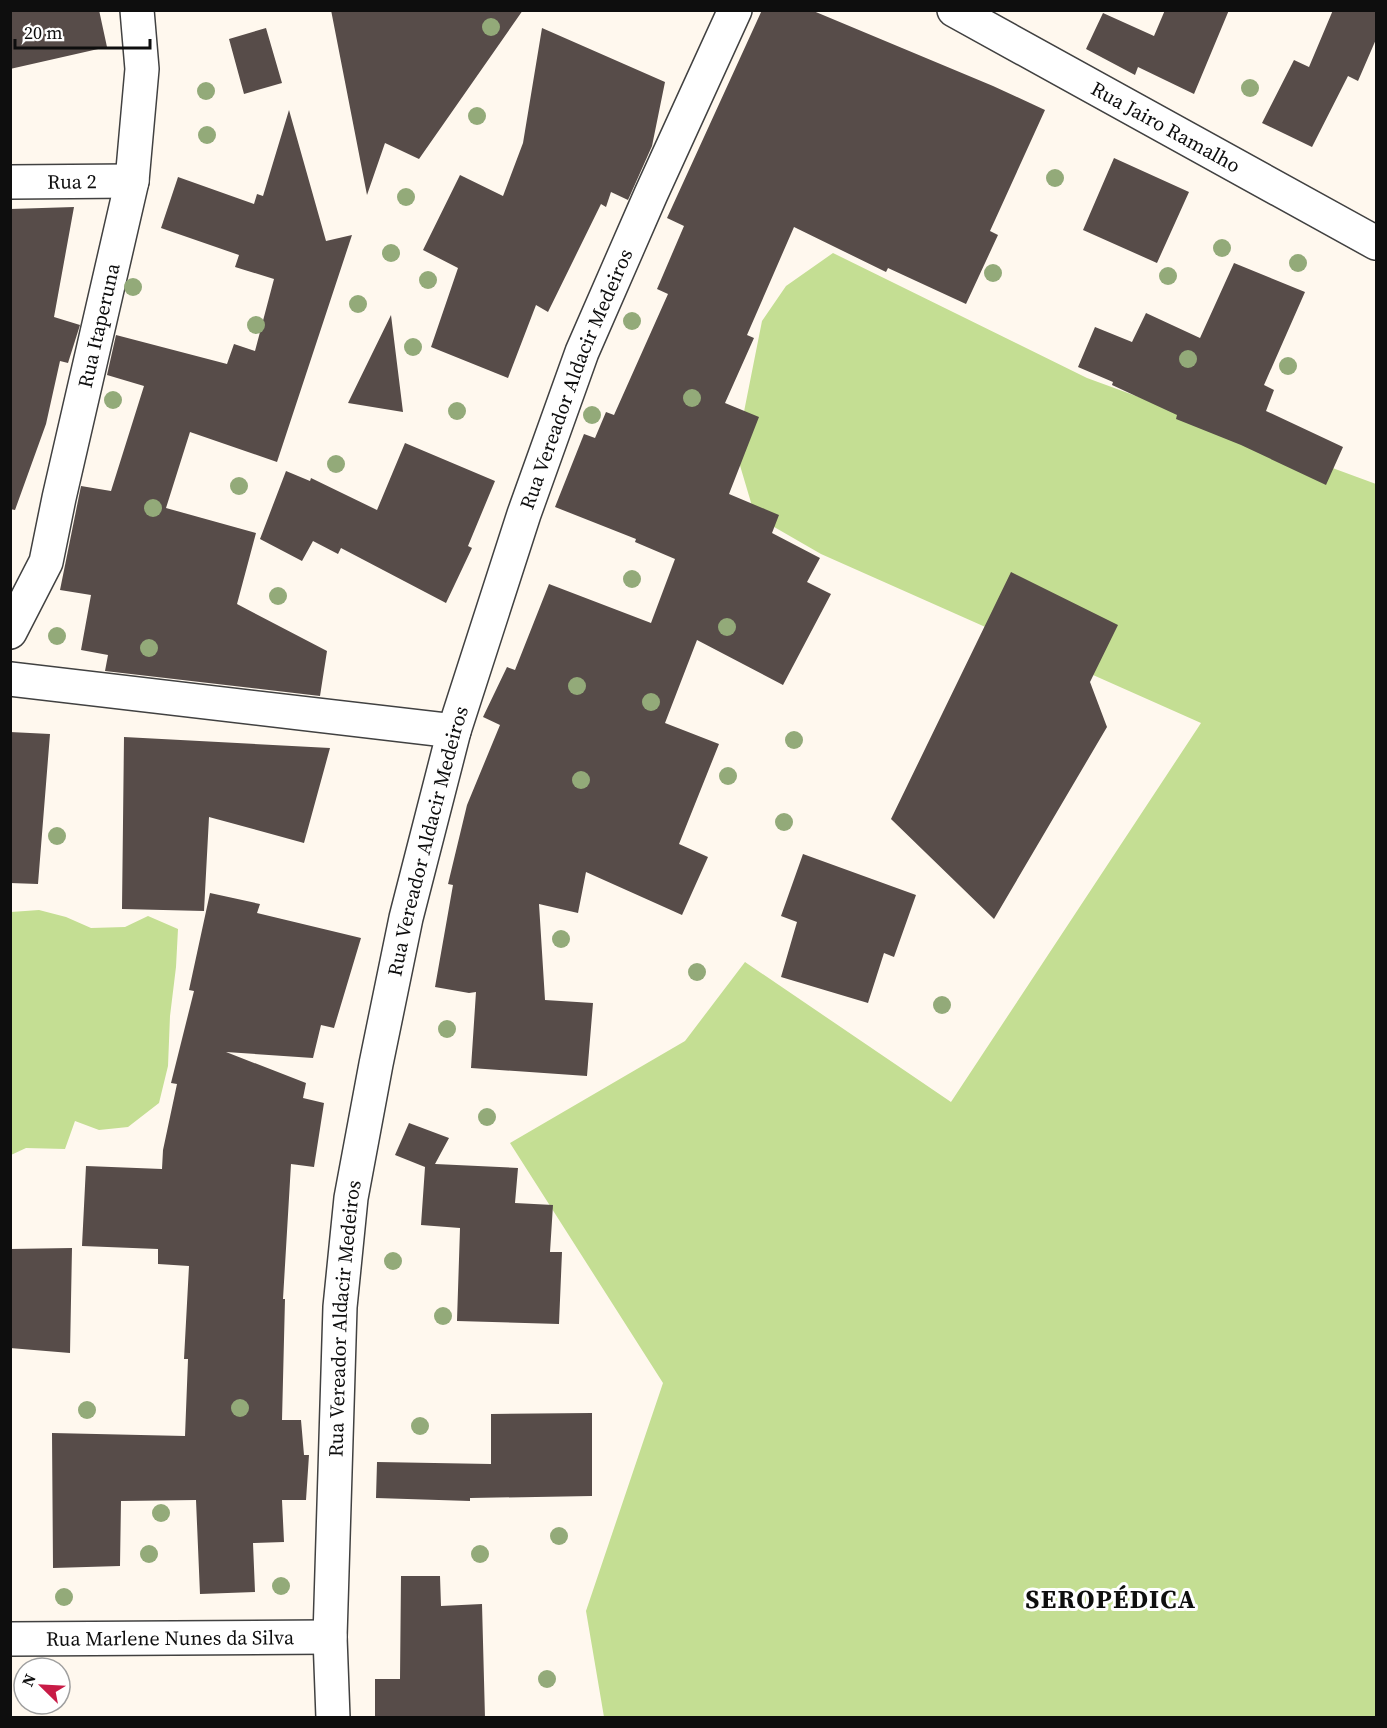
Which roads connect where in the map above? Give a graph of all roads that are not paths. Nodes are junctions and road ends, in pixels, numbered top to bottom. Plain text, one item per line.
1 (136, 10) edge
2 (735, 10) edge
3 (954, 10) edge
4 (132, 181) junction
5 (10, 182) edge
6 (1377, 243) edge
7 (10, 632) edge
8 (10, 679) edge
9 (454, 731) junction
10 (330, 1637) junction
11 (10, 1639) edge
12 (333, 1718) edge

1 - 4 street, Rua Itaperuna
2 - 9 street, Rua Vereador Aldacir Medeiros
3 - 6 street, Rua Jairo Ramalho
4 - 5 street, Rua 2
4 - 7 street, Rua Itaperuna
8 - 9 street
9 - 10 street, Rua Vereador Aldacir Medeiros
10 - 11 street, Rua Marlene Nunes da Silva
10 - 12 street, Rua Vereador Aldacir Medeiros

